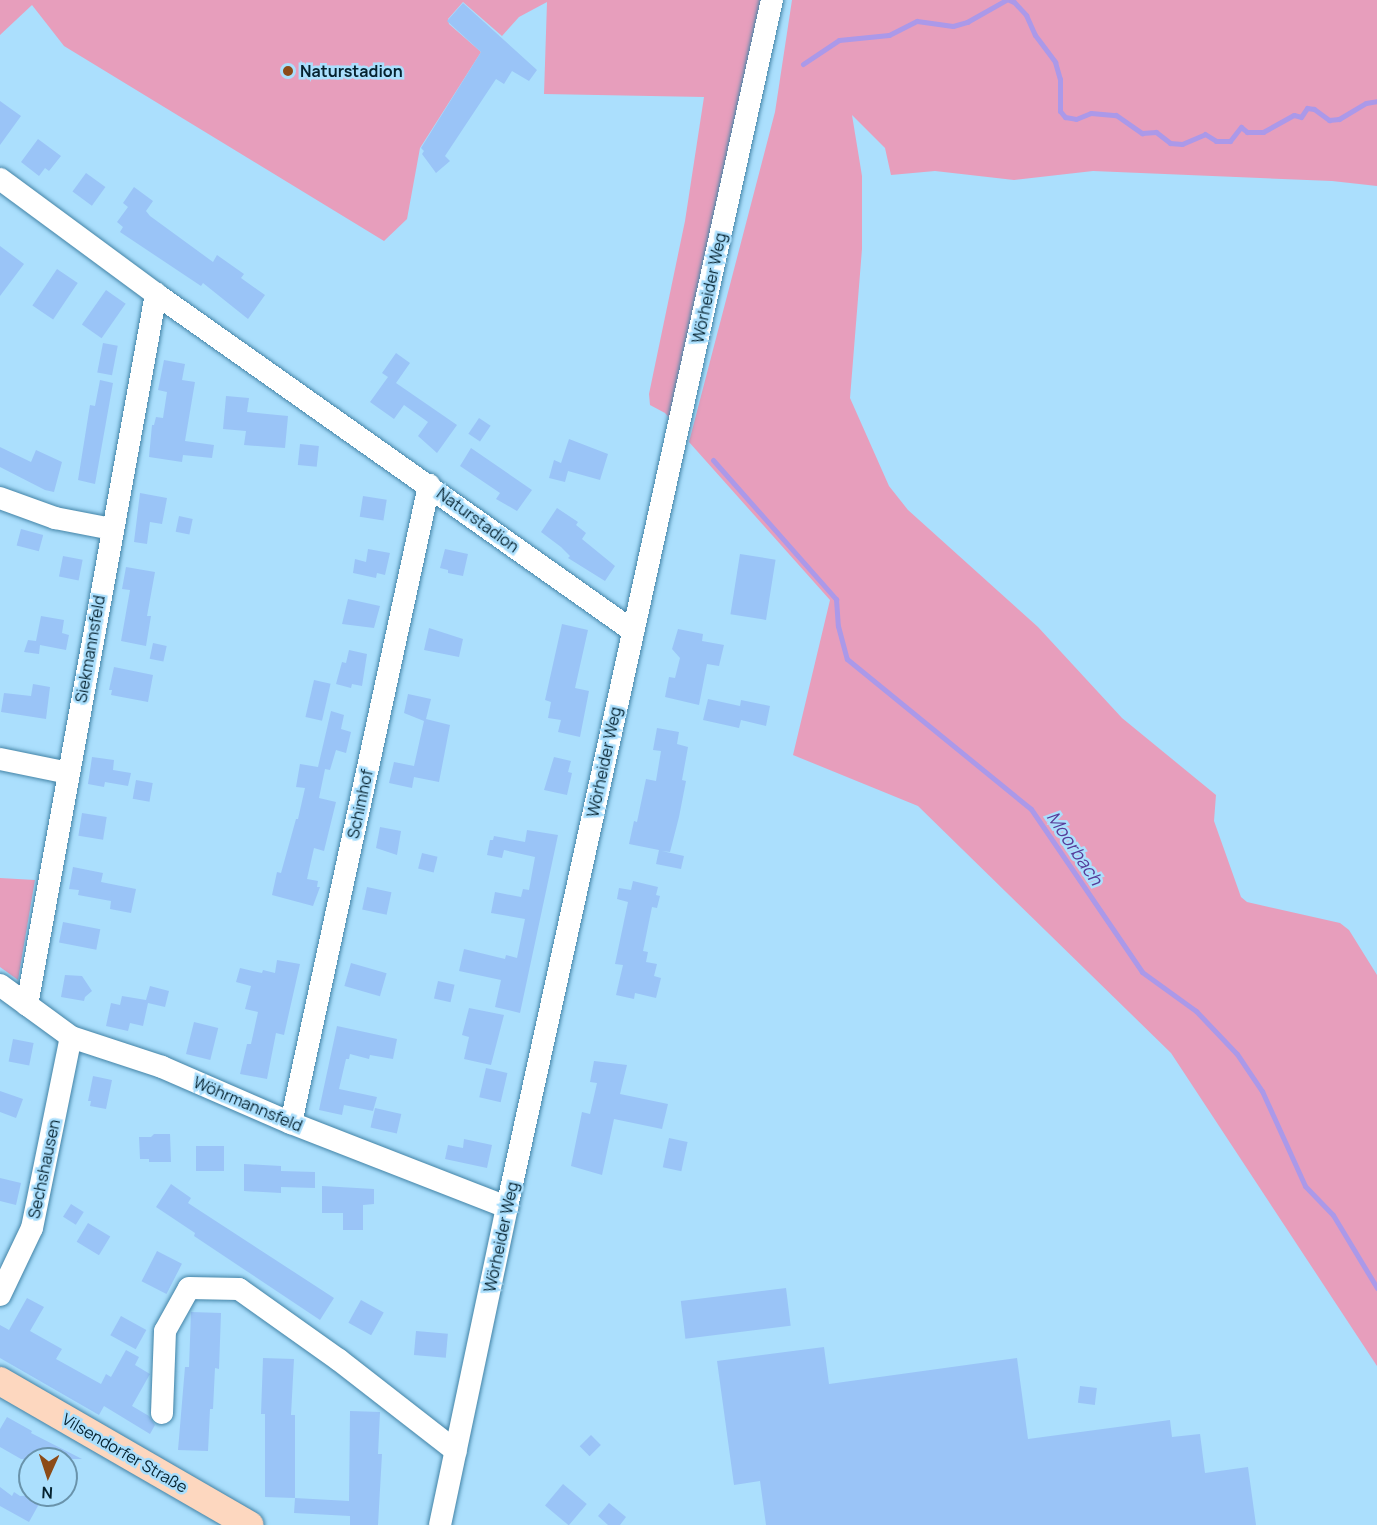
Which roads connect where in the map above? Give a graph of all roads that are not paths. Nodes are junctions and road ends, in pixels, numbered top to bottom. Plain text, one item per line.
1 (772, 0) edge
2 (0, 179) edge
3 (156, 294) junction
4 (429, 485) junction
5 (0, 498) edge
6 (112, 529) junction
7 (633, 631) junction
8 (0, 759) edge
9 (68, 773) junction
10 (0, 985) edge
11 (27, 1005) junction
12 (71, 1037) junction
13 (291, 1123) junction
14 (507, 1207) junction
15 (0, 1295) edge
16 (0, 1381) edge
17 (162, 1413) dead end
18 (456, 1451) junction
19 (249, 1525) edge
20 (440, 1525) edge

1 - 7 street, Wörheider Weg
2 - 3 street, Naturstadion
3 - 4 street, Naturstadion
3 - 6 street, Siekmannsfeld
4 - 7 street, Naturstadion
4 - 13 street, Schimhof
5 - 6 street
6 - 9 street, Siekmannsfeld
7 - 14 street, Wörheider Weg
8 - 9 street
9 - 11 street, Siekmannsfeld
10 - 11 street, Wöhrmannsfeld
11 - 12 street, Wöhrmannsfeld
12 - 13 street, Wöhrmannsfeld
12 - 15 street, Sechshausen
13 - 14 street, Wöhrmannsfeld
14 - 18 street, Wörheider Weg
16 - 19 main road, Vilsendorfer Straße
17 - 18 street
18 - 20 street, Wörheider Weg

